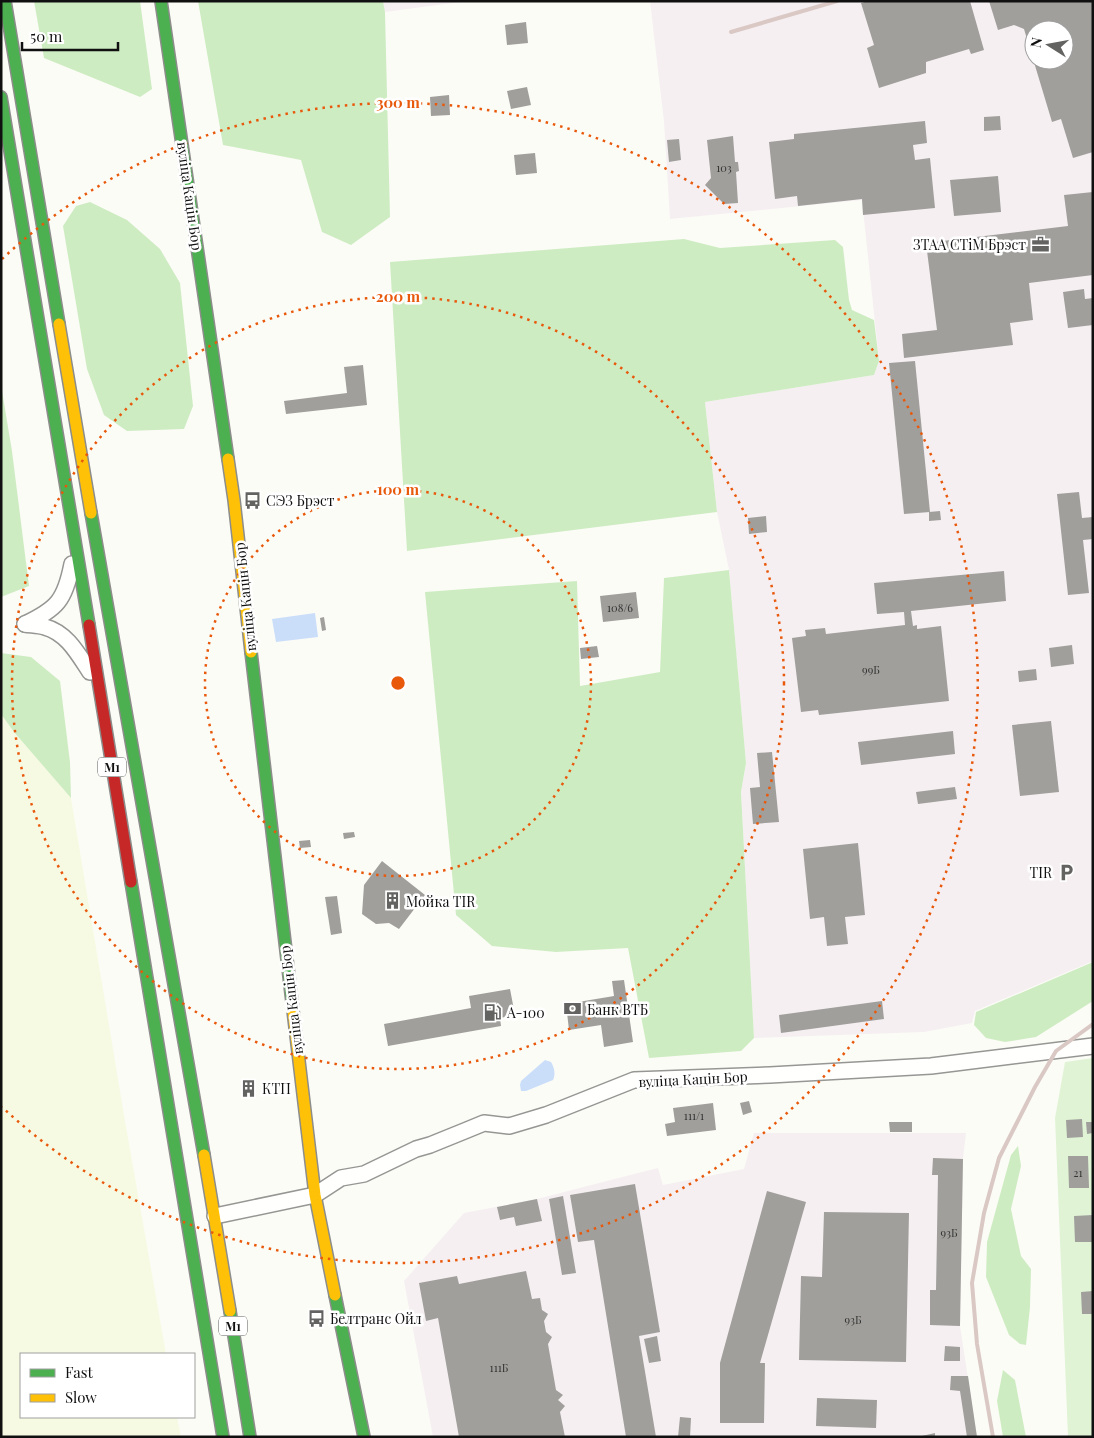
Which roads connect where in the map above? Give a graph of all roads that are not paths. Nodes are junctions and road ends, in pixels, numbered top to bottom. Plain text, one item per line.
1 (5, 1) edge
2 (161, 1) edge
3 (1, 97) edge
4 (76, 545) junction
5 (99, 688) junction
6 (1093, 1046) edge
7 (315, 1195) junction
8 (215, 1216) junction
9 (223, 1437) edge
10 (250, 1437) edge
11 (364, 1437) edge

1 - 8 main road, М1
2 - 7 main road, вуліца Кацін Бор
3 - 4 main road, М1
4 - 5 main road, М1
4 - 5 street
5 - 9 main road, М1
6 - 7 street, вуліца Кацін Бор
7 - 8 street, вуліца Кацін Бор
7 - 11 main road, вуліца Кацін Бор
8 - 10 main road, М1

